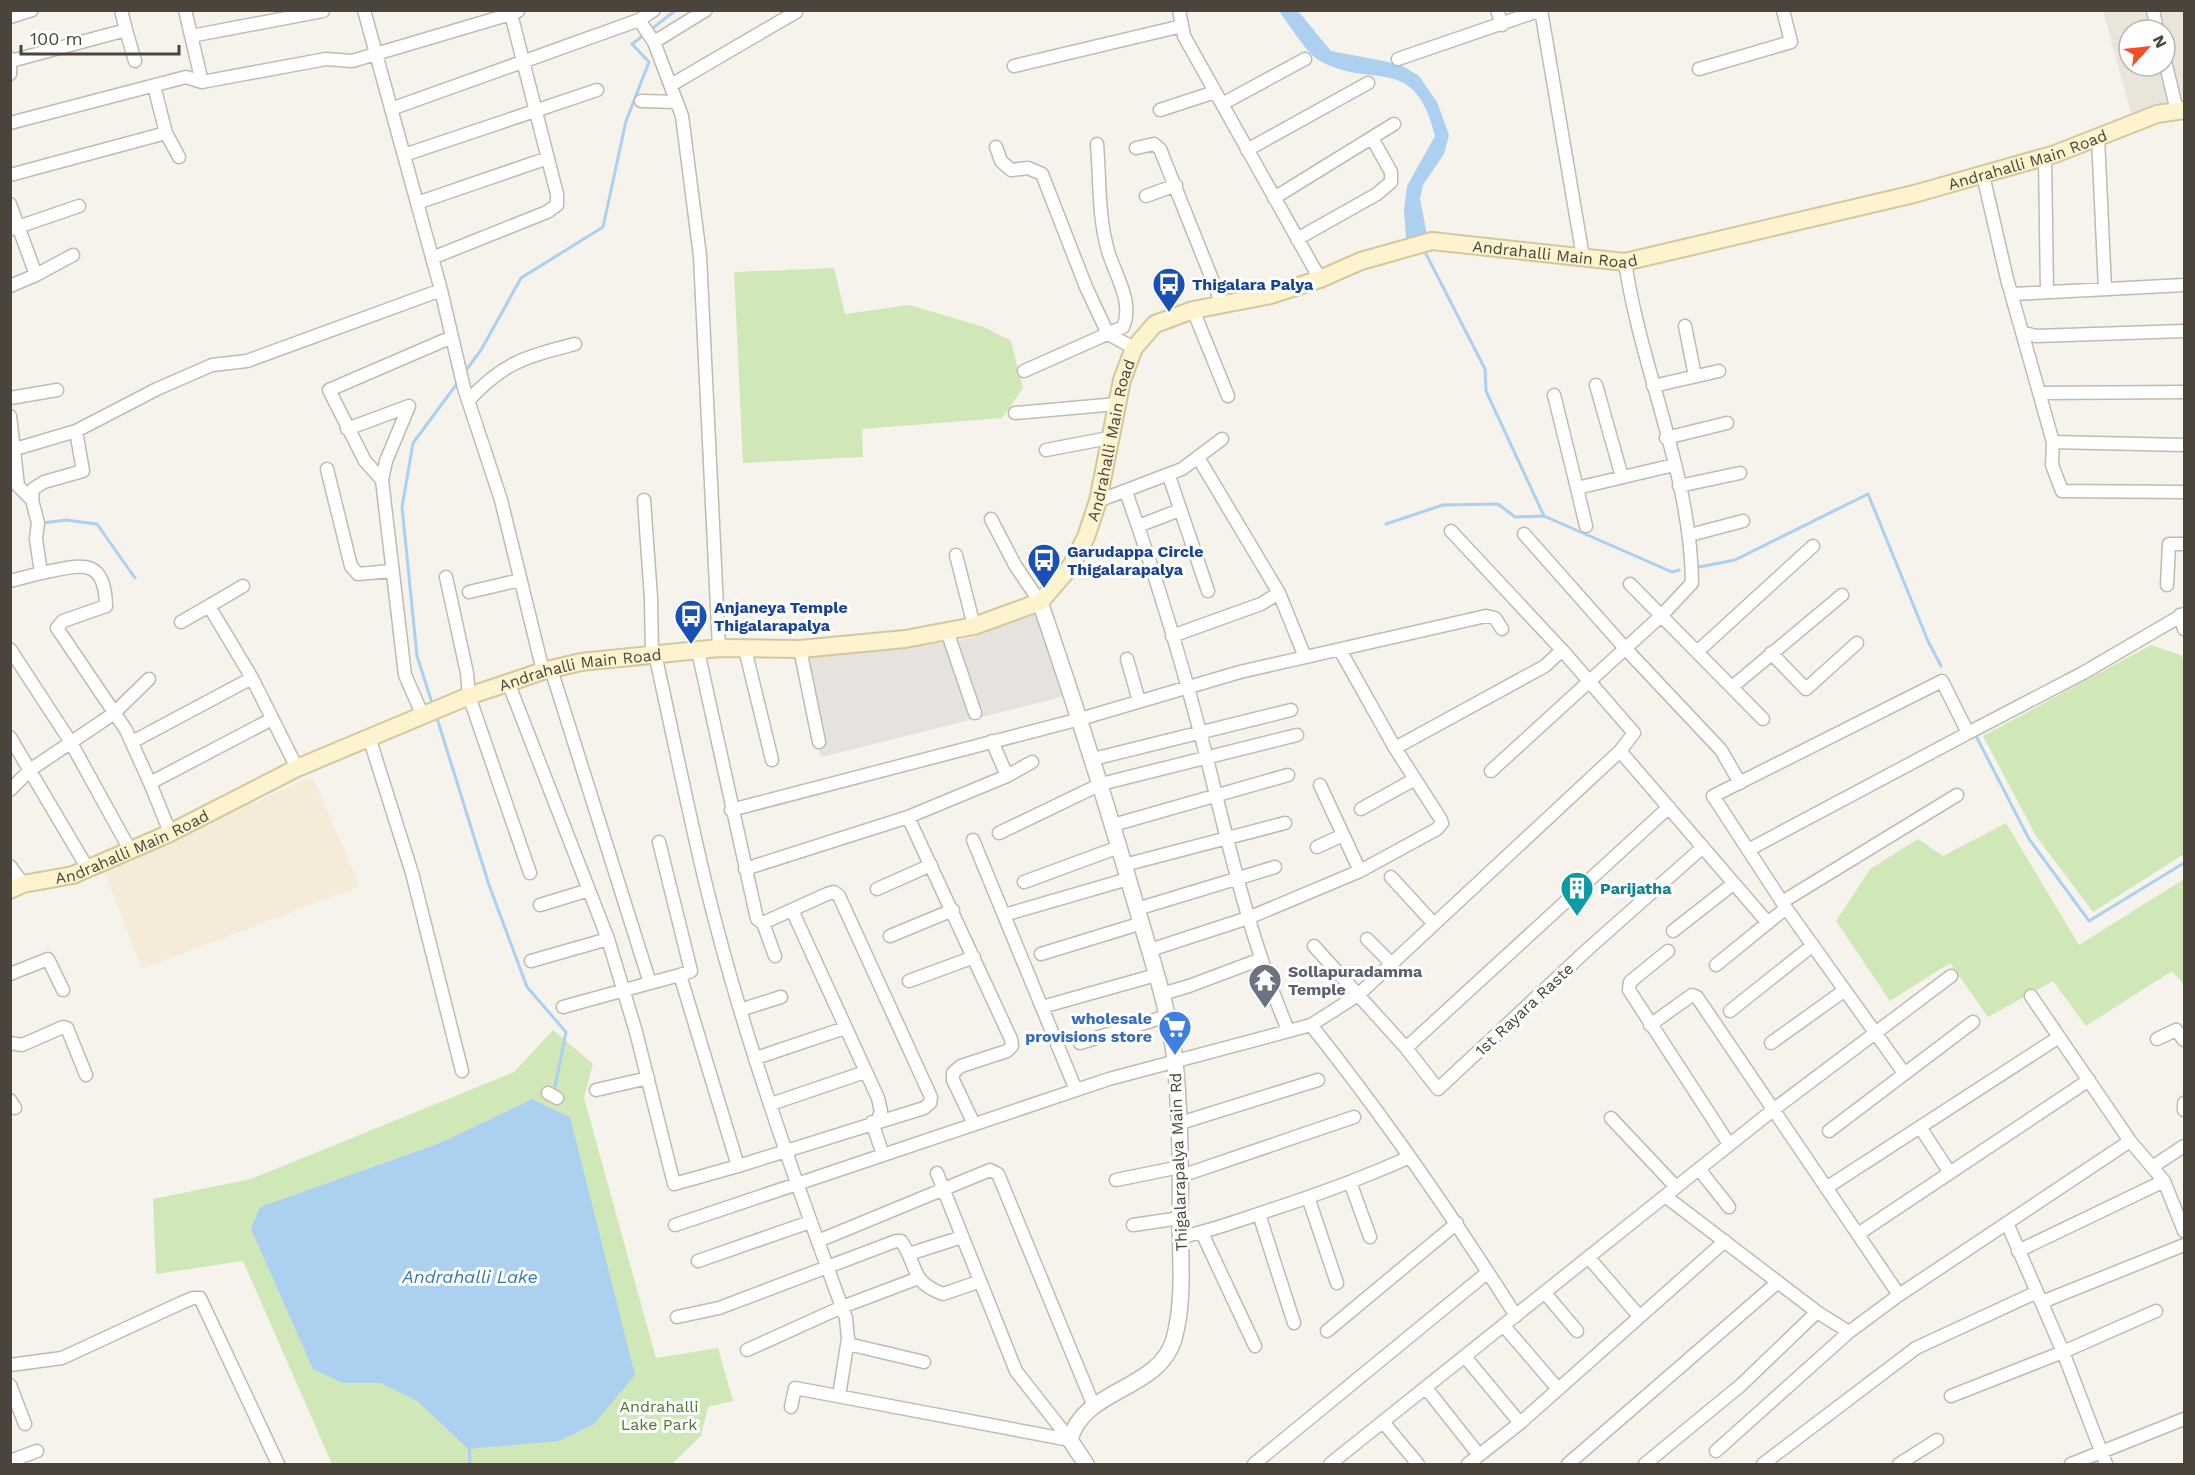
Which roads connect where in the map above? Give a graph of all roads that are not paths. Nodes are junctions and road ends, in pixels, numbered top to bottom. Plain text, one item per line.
1 (32, 10) edge
2 (121, 10) edge
3 (185, 10) edge
4 (654, 10) edge
5 (706, 10) edge
6 (1179, 10) edge
7 (1497, 10) edge
8 (1541, 10) edge
9 (1783, 10) edge
10 (323, 11) edge
11 (365, 11) edge
12 (515, 12) edge
13 (796, 12) edge
14 (10, 17) edge
15 (1502, 25) junction
16 (1182, 26) junction
17 (126, 30) junction
18 (647, 32) junction
19 (191, 36) junction
20 (376, 55) junction
21 (1305, 59) dead end
22 (1398, 59) dead end
23 (11, 60) edge
24 (135, 60) dead end
25 (524, 63) junction
26 (1014, 66) dead end
27 (1699, 69) dead end
28 (10, 74) edge
29 (2171, 78) edge
30 (202, 82) junction
31 (1368, 82) dead end
32 (671, 85) junction
33 (154, 86) junction
34 (597, 90) dead end
35 (1215, 92) junction
36 (641, 101) dead end
37 (677, 102) junction
38 (1222, 104) junction
39 (391, 109) junction
40 (1160, 110) dead end
41 (2181, 110) edge
42 (534, 111) junction
43 (10, 123) edge
44 (1394, 124) dead end
45 (166, 133) junction
46 (2098, 137) junction
47 (1372, 138) junction
48 (1098, 144) dead end
49 (996, 147) dead end
50 (1136, 148) dead end
51 (1247, 150) junction
52 (404, 155) junction
53 (2045, 157) junction
54 (178, 158) dead end
55 (548, 158) junction
56 (1983, 174) junction
57 (10, 176) edge
58 (1176, 185) junction
59 (1146, 196) dead end
60 (1274, 198) junction
61 (417, 203) junction
62 (10, 204) edge
63 (79, 206) dead end
64 (14, 228) edge
65 (1297, 239) junction
66 (73, 255) dead end
67 (1583, 257) junction
68 (432, 258) junction
69 (1625, 262) junction
70 (36, 275) junction
71 (1320, 279) junction
72 (2184, 285) edge
73 (10, 286) edge
74 (2104, 289) junction
75 (441, 290) junction
76 (2047, 292) junction
77 (2013, 294) junction
78 (1222, 304) junction
79 (1193, 310) junction
80 (1685, 327) dead end
81 (2184, 331) edge
82 (2024, 333) junction
83 (1108, 334) junction
84 (452, 337) junction
85 (575, 344) dead end
86 (1134, 348) junction
87 (1024, 370) dead end
88 (1719, 371) dead end
89 (1695, 376) junction
90 (1596, 385) dead end
91 (1653, 386) junction
92 (57, 390) dead end
93 (2184, 392) edge
94 (2040, 393) junction
95 (1554, 395) dead end
96 (1228, 396) dead end
97 (10, 398) edge
98 (468, 401) junction
99 (1117, 404) junction
100 (1015, 413) dead end
101 (10, 416) edge
102 (1727, 423) dead end
103 (347, 429) junction
104 (76, 432) junction
105 (1109, 438) junction
106 (1666, 438) junction
107 (1222, 439) dead end
108 (2053, 442) junction
109 (2184, 445) edge
110 (12, 450) junction
111 (1046, 450) dead end
112 (1199, 459) junction
113 (1674, 465) junction
114 (327, 469) dead end
115 (1740, 473) dead end
116 (1169, 476) junction
117 (1622, 477) junction
118 (382, 480) junction
119 (1679, 486) junction
120 (1577, 488) junction
121 (1126, 492) junction
122 (2184, 492) edge
123 (32, 500) junction
124 (644, 500) dead end
125 (1098, 501) junction
126 (1180, 510) junction
127 (991, 519) dead end
128 (1743, 521) dead end
129 (1138, 526) junction
130 (1586, 526) dead end
131 (1451, 531) dead end
132 (1524, 534) dead end
133 (1689, 535) junction
134 (2184, 544) edge
135 (1813, 546) dead end
136 (956, 555) dead end
137 (391, 571) junction
138 (41, 573) junction
139 (446, 577) dead end
140 (10, 580) edge
141 (520, 580) junction
142 (1630, 584) dead end
143 (2167, 585) dead end
144 (243, 586) dead end
145 (1208, 591) dead end
146 (469, 592) dead end
147 (1279, 593) junction
148 (1842, 595) dead end
149 (1040, 602) junction
150 (209, 606) junction
151 (1662, 615) junction
152 (2182, 615) edge
153 (181, 622) dead end
154 (974, 626) junction
155 (1502, 629) dead end
156 (2184, 629) edge
157 (947, 630) junction
158 (1172, 636) junction
159 (1857, 643) dead end
160 (1624, 647) junction
161 (719, 648) junction
162 (745, 649) junction
163 (800, 649) junction
164 (10, 650) edge
165 (1340, 650) junction
166 (1562, 650) junction
167 (698, 651) junction
168 (1698, 651) junction
169 (1771, 653) junction
170 (654, 655) junction
171 (1305, 657) junction
172 (1127, 659) dead end
173 (547, 670) junction
174 (252, 678) junction
175 (149, 679) dead end
176 (1590, 681) junction
177 (508, 682) junction
178 (1186, 686) junction
179 (1732, 687) junction
180 (469, 696) junction
181 (1139, 701) junction
182 (1291, 710) dead end
183 (430, 712) junction
184 (975, 713) dead end
185 (113, 714) junction
186 (272, 718) junction
187 (1080, 719) junction
188 (1763, 719) dead end
189 (1199, 731) junction
190 (1968, 733) junction
191 (1297, 735) dead end
192 (10, 737) edge
193 (369, 737) junction
194 (70, 741) junction
195 (992, 741) junction
196 (132, 742) junction
197 (819, 742) dead end
198 (1395, 748) junction
199 (1620, 751) junction
200 (1207, 758) junction
201 (1093, 759) junction
202 (772, 760) dead end
203 (1032, 762) dead end
204 (297, 768) junction
205 (30, 770) junction
206 (1491, 771) dead end
207 (1288, 775) dead end
208 (1007, 776) junction
209 (1415, 779) junction
210 (150, 783) junction
211 (1740, 783) junction
212 (1101, 784) junction
213 (1320, 785) dead end
214 (10, 790) edge
215 (1215, 795) junction
216 (1957, 795) dead end
217 (1669, 807) junction
218 (1361, 809) dead end
219 (731, 810) junction
220 (908, 817) junction
221 (1285, 823) dead end
222 (1113, 825) junction
223 (999, 833) dead end
224 (168, 834) junction
225 (1342, 835) junction
226 (973, 840) dead end
227 (1228, 840) junction
228 (659, 842) dead end
229 (1317, 846) dead end
230 (1119, 847) junction
231 (1703, 848) junction
232 (130, 850) junction
233 (1748, 850) junction
234 (931, 865) junction
235 (10, 866) edge
236 (1275, 867) dead end
237 (88, 868) junction
238 (745, 869) junction
239 (1360, 871) junction
240 (1126, 872) junction
241 (530, 873) dead end
242 (1391, 877) dead end
243 (1236, 880) junction
244 (1024, 882) dead end
245 (1733, 884) junction
246 (17, 887) edge
247 (877, 889) dead end
248 (589, 890) junction
249 (540, 905) dead end
250 (1784, 905) junction
251 (792, 910) junction
252 (953, 910) junction
253 (1004, 915) junction
254 (1139, 916) junction
255 (1248, 918) junction
256 (763, 923) junction
257 (1768, 923) junction
258 (1434, 924) junction
259 (1673, 931) dead end
260 (890, 936) dead end
261 (608, 939) junction
262 (1367, 939) dead end
263 (1813, 945) junction
264 (1314, 946) dead end
265 (1150, 950) junction
266 (1668, 951) dead end
267 (1041, 954) dead end
268 (776, 956) dead end
269 (974, 957) junction
270 (1261, 959) junction
271 (531, 961) dead end
272 (1392, 964) junction
273 (1716, 965) dead end
274 (10, 974) edge
275 (680, 975) junction
276 (1156, 975) junction
277 (1951, 976) dead end
278 (909, 981) dead end
279 (650, 983) junction
280 (624, 989) junction
281 (63, 990) dead end
282 (1845, 990) junction
283 (1162, 994) junction
284 (1358, 995) junction
285 (2031, 996) dead end
286 (782, 997) dead end
287 (563, 1007) dead end
288 (1042, 1007) junction
289 (740, 1010) junction
290 (1730, 1011) dead end
291 (1167, 1016) junction
292 (1973, 1022) dead end
293 (1650, 1024) junction
294 (1311, 1025) junction
295 (845, 1028) junction
296 (1288, 1030) junction
297 (1876, 1032) junction
298 (2059, 1037) junction
299 (2157, 1039) dead end
300 (2184, 1040) edge
301 (10, 1043) edge
302 (1080, 1043) dead end
303 (1771, 1043) dead end
304 (1406, 1048) junction
305 (756, 1058) junction
306 (1175, 1060) junction
307 (462, 1071) dead end
308 (865, 1072) junction
309 (1904, 1073) junction
310 (86, 1075) dead end
311 (648, 1078) junction
312 (1318, 1080) dead end
313 (2089, 1080) junction
314 (596, 1089) dead end
315 (1076, 1090) junction
316 (2184, 1103) edge
317 (771, 1104) junction
318 (1773, 1110) junction
319 (2184, 1110) edge
320 (1354, 1116) dead end
321 (1611, 1118) dead end
322 (875, 1121) junction
323 (974, 1124) junction
324 (1177, 1124) junction
325 (1920, 1127) junction
326 (1829, 1131) dead end
327 (2130, 1141) junction
328 (1730, 1144) junction
329 (2184, 1146) edge
330 (881, 1149) dead end
331 (786, 1151) junction
332 (1410, 1157) junction
333 (738, 1166) junction
334 (2152, 1167) junction
335 (1699, 1169) junction
336 (1180, 1172) junction
337 (937, 1173) dead end
338 (1950, 1173) junction
339 (1116, 1180) dead end
340 (2164, 1181) junction
341 (1350, 1182) junction
342 (797, 1186) junction
343 (1676, 1187) junction
344 (944, 1188) junction
345 (1826, 1188) junction
346 (1665, 1196) junction
347 (1308, 1197) junction
348 (1729, 1207) dead end
349 (1259, 1214) junction
350 (1180, 1218) junction
351 (810, 1222) junction
352 (1456, 1223) junction
353 (2007, 1224) junction
354 (675, 1225) dead end
355 (1133, 1225) dead end
356 (2184, 1231) edge
357 (1202, 1233) junction
358 (1858, 1234) junction
359 (962, 1237) junction
360 (1181, 1237) junction
361 (1370, 1237) dead end
362 (818, 1241) junction
363 (1725, 1241) junction
364 (2184, 1245) edge
365 (2018, 1251) junction
366 (909, 1254) junction
367 (1589, 1258) junction
368 (698, 1261) dead end
369 (827, 1267) junction
370 (1488, 1272) junction
371 (916, 1279) junction
372 (978, 1282) junction
373 (1778, 1282) junction
374 (1337, 1283) dead end
375 (1545, 1293) junction
376 (1899, 1295) junction
377 (2039, 1297) junction
378 (842, 1307) junction
379 (2156, 1311) dead end
380 (1817, 1312) junction
381 (1516, 1316) junction
382 (1639, 1316) junction
383 (677, 1317) dead end
384 (1294, 1323) dead end
385 (1504, 1326) junction
386 (1327, 1331) dead end
387 (1577, 1331) dead end
388 (1849, 1332) junction
389 (848, 1344) junction
390 (1255, 1347) dead end
391 (747, 1350) dead end
392 (2063, 1352) junction
393 (1466, 1358) junction
394 (924, 1362) dead end
395 (10, 1365) edge
396 (10, 1385) edge
397 (1426, 1388) junction
398 (1558, 1389) junction
399 (839, 1396) junction
400 (1951, 1396) dead end
401 (1094, 1404) junction
402 (791, 1407) dead end
403 (2184, 1419) edge
404 (1383, 1422) junction
405 (1520, 1423) junction
406 (25, 1424) dead end
407 (1070, 1440) junction
408 (1937, 1440) dead end
409 (37, 1451) dead end
410 (1716, 1451) dead end
411 (1479, 1455) junction
412 (2103, 1459) edge
413 (10, 1461) edge
414 (278, 1464) edge
415 (1086, 1464) edge
416 (1254, 1464) edge
417 (1330, 1464) edge
418 (1418, 1464) edge
419 (1468, 1464) edge
420 (1568, 1464) edge
421 (1645, 1464) edge
422 (1763, 1464) edge
423 (1899, 1464) edge
424 (2072, 1464) edge

1 - 14 street
2 - 17 street
3 - 19 street
4 - 18 street
5 - 18 street
6 - 16 street
7 - 15 street
8 - 15 street
8 - 67 street
9 - 27 street
10 - 19 street
11 - 20 street
12 - 20 street
12 - 25 street
13 - 32 street
15 - 22 street
16 - 26 street
16 - 35 street
17 - 23 street
17 - 24 street
18 - 25 street
18 - 32 street
19 - 30 street
20 - 30 street
20 - 39 street
21 - 38 street
23 - 28 street
25 - 39 street
25 - 42 street
29 - 41 street
30 - 33 street
31 - 51 street
32 - 37 street
33 - 43 street
33 - 45 street
34 - 42 street
35 - 38 street
35 - 40 street
36 - 37 street
37 - 161 street
38 - 51 street
39 - 52 street
41 - 46 main road, Andrahalli Main Road
42 - 52 street
42 - 55 street
44 - 47 street
45 - 54 street
45 - 57 street
46 - 53 main road, Andrahalli Main Road
46 - 74 street
47 - 60 street
47 - 65 street
48 - 83 street
49 - 83 street
50 - 58 street
51 - 60 street
52 - 61 street
53 - 56 main road, Andrahalli Main Road
53 - 76 street
55 - 61 street
55 - 68 street
56 - 69 main road, Andrahalli Main Road
56 - 77 street
58 - 59 street
58 - 78 street
60 - 65 street
61 - 68 street
62 - 64 street
63 - 64 street
64 - 70 street
65 - 71 street
66 - 70 street
67 - 69 main road, Andrahalli Main Road
67 - 71 main road, Andrahalli Main Road
68 - 75 street
69 - 91 street
70 - 73 street
71 - 78 main road, Andrahalli Main Road
72 - 74 street
74 - 76 street
75 - 84 street
75 - 104 street
76 - 77 street
77 - 82 street
78 - 79 main road, Andrahalli Main Road
79 - 86 main road, Andrahalli Main Road
79 - 96 street
80 - 89 street
81 - 82 street
82 - 94 street
83 - 86 street
83 - 87 street
84 - 98 street
84 - 103 street
85 - 98 street
86 - 99 main road, Andrahalli Main Road
88 - 89 street
89 - 91 street
90 - 117 street
91 - 106 street
92 - 97 street
93 - 94 street
94 - 108 street
95 - 120 street
98 - 141 street
99 - 100 street
99 - 105 main road, Andrahalli Main Road
101 - 110 street
102 - 106 street
103 - 118 street
103 - 118 street
104 - 110 street
104 - 123 street
105 - 111 street
105 - 125 main road, Andrahalli Main Road
106 - 113 street
107 - 112 street
108 - 109 street
108 - 122 street
110 - 123 street
112 - 116 street
112 - 147 street
113 - 117 street
113 - 119 street
114 - 137 street
115 - 119 street
116 - 121 street
116 - 126 street
117 - 120 street
118 - 137 street
119 - 133 street
120 - 130 street
121 - 125 street
121 - 129 street
123 - 138 street
124 - 170 street
125 - 149 main road, Andrahalli Main Road
126 - 129 street
126 - 145 street
127 - 149 street
128 - 133 street
129 - 158 street
131 - 166 street
132 - 160 street
133 - 151 street
134 - 143 street
135 - 168 street
136 - 154 street
137 - 183 street
138 - 140 street
138 - 185 street
139 - 180 street
141 - 146 street
141 - 173 street
142 - 151 street
144 - 150 street
147 - 158 street
147 - 171 street
148 - 169 street
149 - 154 main road, Andrahalli Main Road
149 - 187 street, Thigalarapalya Main Rd
150 - 153 street
150 - 174 street
151 - 160 street
151 - 168 street
152 - 156 street
152 - 190 street
154 - 157 main road, Andrahalli Main Road
155 - 165 street
157 - 163 main road, Andrahalli Main Road
157 - 184 street
158 - 178 street
159 - 169 street
160 - 176 street
160 - 211 street
161 - 162 main road, Andrahalli Main Road
161 - 167 main road, Andrahalli Main Road
162 - 163 main road, Andrahalli Main Road
162 - 202 street
163 - 197 street
164 - 194 street
165 - 171 street
165 - 198 street
166 - 176 street
166 - 198 street
167 - 170 main road, Andrahalli Main Road
167 - 219 street
168 - 179 street
169 - 179 street
170 - 173 main road, Andrahalli Main Road
170 - 289 street
171 - 178 street
172 - 181 street
173 - 177 main road, Andrahalli Main Road
173 - 279 street
174 - 186 street
174 - 196 street
175 - 185 street
176 - 199 street
176 - 206 street
177 - 180 main road, Andrahalli Main Road
177 - 248 street
178 - 181 street
178 - 189 street
179 - 188 street
180 - 183 main road, Andrahalli Main Road
180 - 241 street
181 - 187 street
182 - 189 street
183 - 193 main road, Andrahalli Main Road
185 - 194 street
185 - 196 street
186 - 204 street
186 - 210 street
187 - 195 street
187 - 201 street, Thigalarapalya Main Rd
189 - 200 street
189 - 201 street
190 - 211 street
190 - 233 street
191 - 200 street
192 - 205 street
193 - 204 main road, Andrahalli Main Road
193 - 307 street
194 - 205 street
194 - 232 street
195 - 208 street
195 - 219 street
196 - 210 street
198 - 209 street
199 - 217 street
199 - 258 street
200 - 212 street
200 - 215 street
201 - 212 street, Thigalarapalya Main Rd
203 - 208 street
204 - 224 main road, Andrahalli Main Road
205 - 214 street
205 - 237 street
207 - 215 street
208 - 220 street
209 - 218 street
209 - 239 street
210 - 224 street
211 - 233 street
212 - 222 street, Thigalarapalya Main Rd
212 - 223 street
213 - 225 street
215 - 222 street
215 - 227 street
216 - 250 street
217 - 231 street
217 - 304 street
219 - 238 street
220 - 234 street
220 - 238 street
221 - 227 street
222 - 230 street, Thigalarapalya Main Rd
224 - 232 main road, Andrahalli Main Road
225 - 229 street
225 - 239 street
226 - 253 street
227 - 240 street
227 - 243 street
228 - 275 street
230 - 240 street, Thigalarapalya Main Rd
230 - 244 street
231 - 245 street
231 - 304 street, 1st Rayara Raste
232 - 237 main road, Andrahalli Main Road
233 - 250 street
234 - 247 street
234 - 252 street
235 - 246 street
236 - 243 street
237 - 246 main road, Andrahalli Main Road
238 - 256 street
239 - 255 street
240 - 253 street
240 - 254 street, Thigalarapalya Main Rd
242 - 258 street
243 - 254 street
243 - 255 street
245 - 257 street
245 - 259 street
248 - 249 street
248 - 261 street
250 - 257 street
250 - 263 street
251 - 256 street
251 - 295 street
251 - 322 street
252 - 260 street
252 - 269 street
253 - 288 street
254 - 265 street, Thigalarapalya Main Rd
254 - 267 street
255 - 265 street
255 - 270 street
256 - 268 street
257 - 273 street
258 - 272 street
261 - 271 street
261 - 280 street
262 - 272 street
263 - 282 street
263 - 290 street
264 - 284 street, 1st Rayara Raste
265 - 276 street, Thigalarapalya Main Rd
266 - 293 street
269 - 278 street
269 - 323 street
270 - 283 street
270 - 296 street
272 - 284 street
274 - 281 street
275 - 279 street
275 - 333 street
276 - 283 street, Thigalarapalya Main Rd
276 - 288 street
277 - 297 street
279 - 280 street
280 - 287 street
280 - 311 street
282 - 297 street
282 - 303 street
283 - 291 street, Thigalarapalya Main Rd
284 - 294 street
284 - 304 street, 1st Rayara Raste
285 - 298 street
286 - 289 street
288 - 315 street
289 - 305 street
291 - 302 street
291 - 306 street, Thigalarapalya Main Rd
292 - 309 street
293 - 318 street
293 - 328 street
294 - 296 street
294 - 332 street
295 - 305 street
295 - 308 street
296 - 306 street
297 - 309 street
297 - 318 street
298 - 313 street
298 - 325 street
299 - 300 street
301 - 310 street
305 - 317 street
306 - 315 street
306 - 324 street, Thigalarapalya Main Rd
308 - 317 street
308 - 322 street
309 - 326 street
311 - 314 street
311 - 333 street
312 - 324 street
313 - 327 street
313 - 338 street
315 - 323 street
316 - 319 street
317 - 331 street
318 - 328 street
318 - 345 street
320 - 336 street
321 - 343 street
322 - 330 street
322 - 331 street
323 - 342 street
324 - 336 street, Thigalarapalya Main Rd
325 - 338 street
325 - 345 street
327 - 334 street
327 - 353 street
328 - 335 street
329 - 334 street
331 - 333 street
331 - 342 street
332 - 341 street
332 - 352 street
334 - 340 street
335 - 343 street
335 - 348 street
336 - 339 street
336 - 350 street, Thigalarapalya Main Rd
337 - 344 street
338 - 358 street
340 - 356 street
340 - 365 street
341 - 347 street
341 - 361 street
342 - 351 street
342 - 354 street
343 - 346 street
344 - 359 street
344 - 362 street
344 - 401 street
345 - 358 street
346 - 363 street
346 - 367 street
347 - 349 street
347 - 374 street
349 - 357 street
349 - 384 street
350 - 355 street
350 - 360 street, Thigalarapalya Main Rd
351 - 362 street
351 - 368 street
352 - 370 street
352 - 386 street
353 - 365 street
353 - 376 street
357 - 360 street
357 - 390 street
358 - 376 street
359 - 366 street
359 - 372 street
360 - 401 street, Thigalarapalya Main Rd
362 - 369 street
363 - 373 street
363 - 382 street
364 - 377 street
365 - 377 street
366 - 369 street
366 - 371 street
367 - 375 street
367 - 382 street
369 - 378 street
369 - 383 street
370 - 381 street
370 - 416 street
371 - 372 street
371 - 378 street
372 - 407 street
373 - 380 street
373 - 420 street
375 - 381 street
375 - 387 street
376 - 388 street
377 - 392 street
377 - 422 street
378 - 389 street
378 - 391 street
379 - 392 street
380 - 388 street
380 - 421 street
381 - 385 street
382 - 398 street
385 - 393 street
385 - 398 street
388 - 410 street
389 - 394 street
389 - 399 street
392 - 400 street
392 - 412 street
393 - 397 street
393 - 405 street
395 - 414 street
396 - 406 street
397 - 404 street
397 - 411 street
398 - 405 street
399 - 402 street
399 - 407 street
401 - 407 street, Thigalarapalya Main Rd
403 - 412 street
404 - 417 street
404 - 418 street
405 - 411 street
407 - 415 street
408 - 423 street
409 - 413 street
411 - 419 street
412 - 424 street

